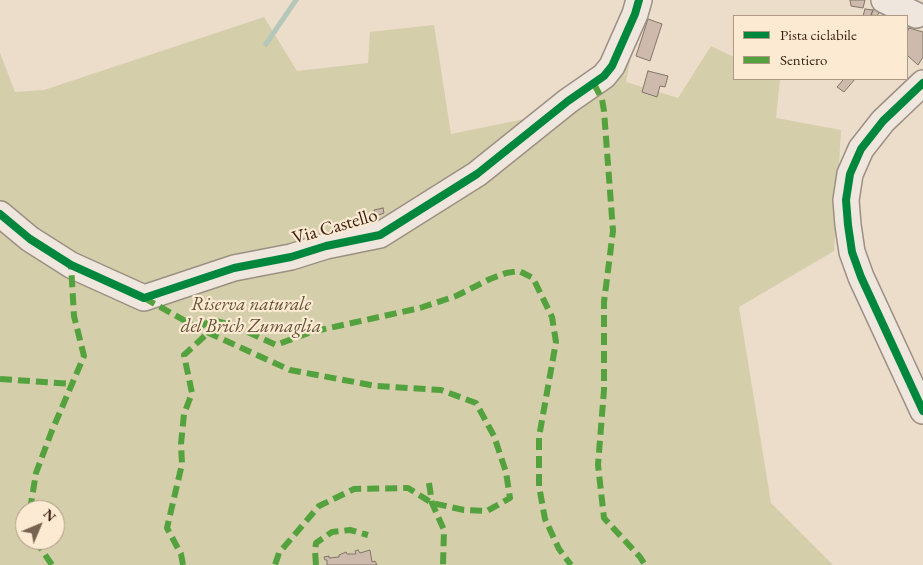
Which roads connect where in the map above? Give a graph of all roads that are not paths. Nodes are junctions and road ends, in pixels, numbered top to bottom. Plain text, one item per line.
1 (639, 0) edge
2 (884, 0) edge
3 (916, 15) dead end
4 (923, 83) edge
5 (0, 214) edge
6 (923, 411) edge

1 - 5 street, Via Castello
2 - 3 street
4 - 6 street

